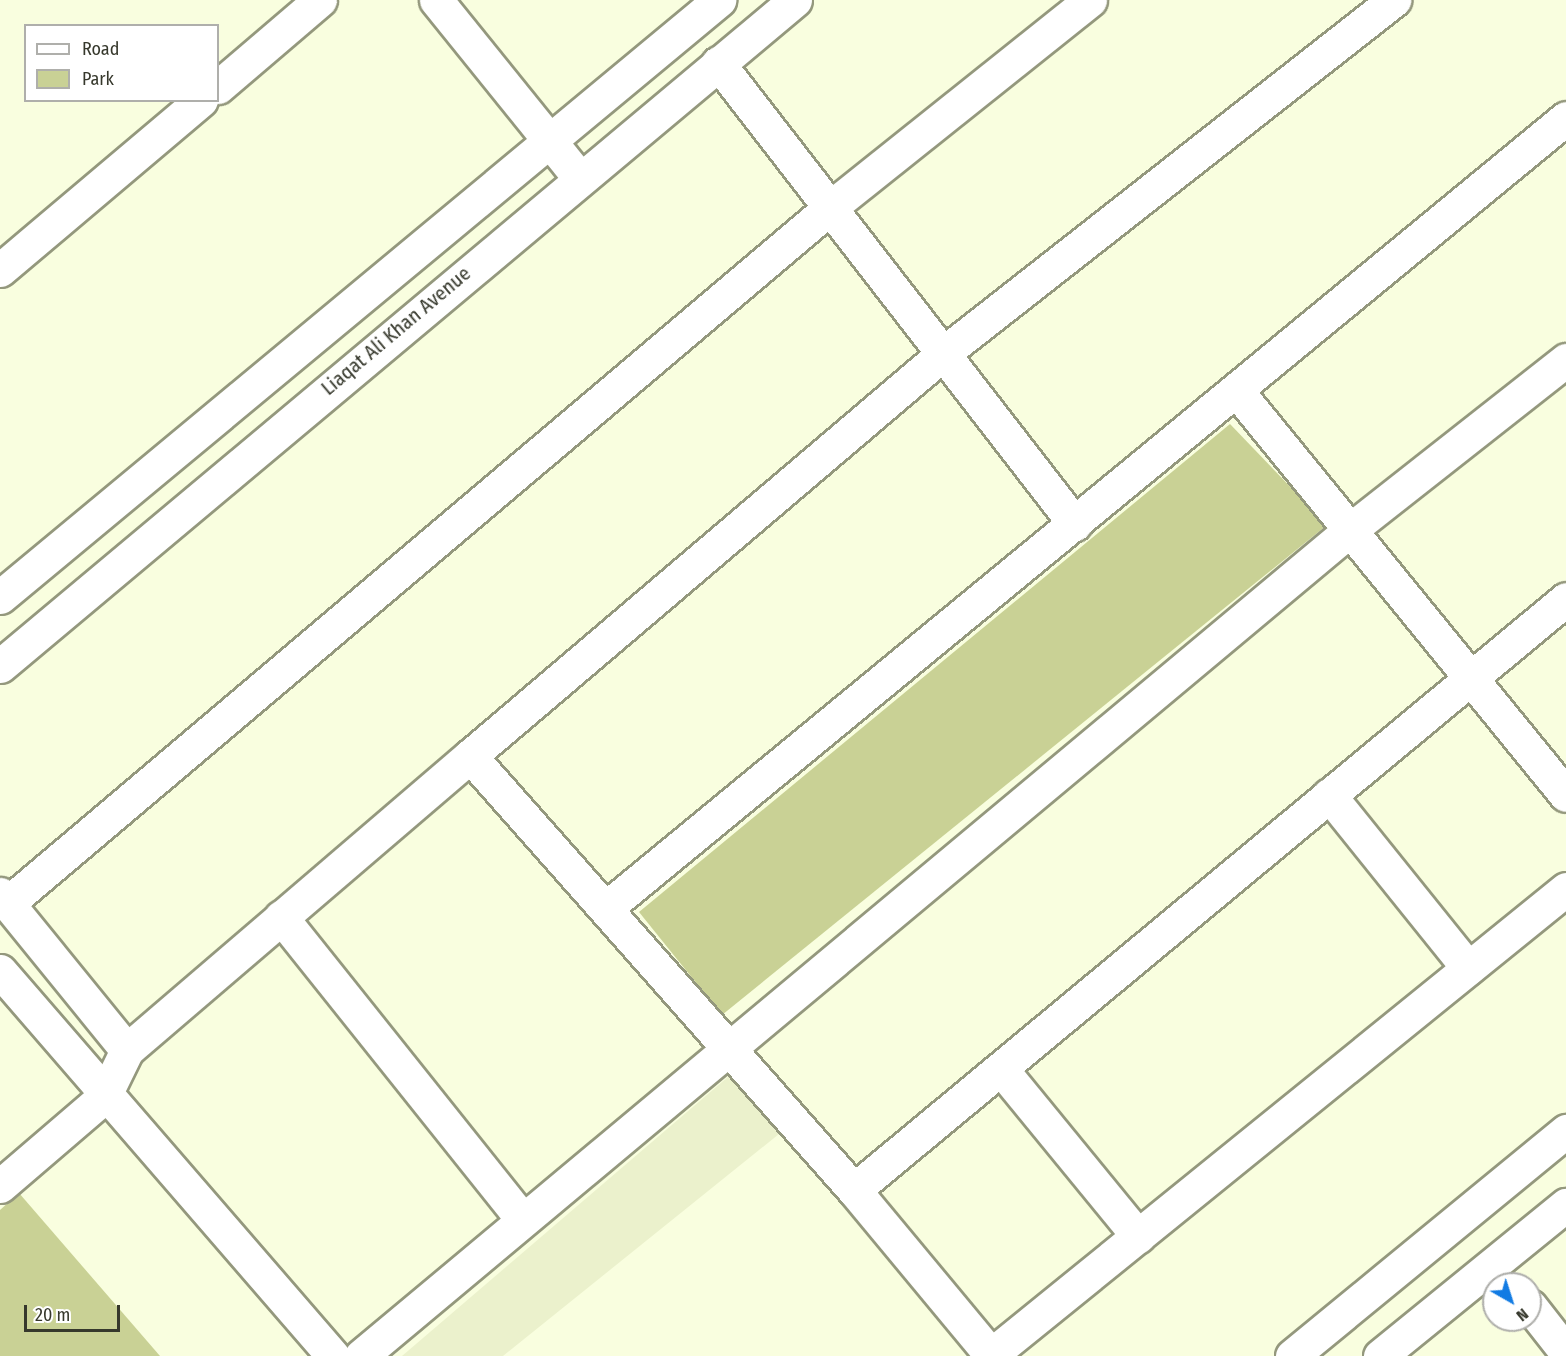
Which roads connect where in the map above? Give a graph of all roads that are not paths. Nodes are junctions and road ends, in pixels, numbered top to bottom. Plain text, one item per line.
1 (320, 0) edge
2 (436, 0) edge
3 (719, 0) edge
4 (795, 0) edge
5 (1090, 0) edge
6 (1394, 0) edge
7 (718, 63) junction
8 (219, 86) edge
9 (199, 102) edge
10 (1566, 118) edge
11 (548, 139) junction
12 (579, 177) junction
13 (832, 206) junction
14 (0, 270) edge
15 (945, 352) junction
16 (1566, 360) edge
17 (1236, 390) junction
18 (1074, 524) junction
19 (1350, 530) junction
20 (0, 597) edge
21 (1566, 599) edge
22 (0, 666) edge
23 (1470, 677) junction
24 (470, 756) junction
25 (1329, 795) junction
26 (1566, 795) edge
27 (1566, 889) edge
28 (4, 899) edge
29 (606, 908) junction
30 (281, 917) junction
31 (1468, 968) junction
32 (0, 971) edge
33 (727, 1049) junction
34 (127, 1050) junction
35 (1002, 1071) junction
36 (104, 1096) junction
37 (1566, 1131) edge
38 (0, 1186) edge
39 (854, 1190) junction
40 (1566, 1205) edge
41 (521, 1218) junction
42 (1138, 1236) junction
43 (1542, 1321) edge
44 (1566, 1352) edge
45 (992, 1355) edge
46 (333, 1356) edge
47 (362, 1356) edge
48 (1292, 1356) edge
49 (1380, 1356) edge

1 - 8 street
2 - 11 street
3 - 11 street
4 - 7 street, Liaqat Ali Khan Avenue
5 - 13 street
6 - 15 street
7 - 12 street, Liaqat Ali Khan Avenue
7 - 13 street
9 - 14 street
10 - 17 street
11 - 12 street
11 - 20 street
12 - 22 street, Liaqat Ali Khan Avenue
13 - 15 street
13 - 28 street
15 - 18 street
15 - 24 street
16 - 19 street
17 - 18 street
17 - 19 street
18 - 29 street
19 - 23 street
19 - 33 street
21 - 23 street
23 - 25 street
23 - 26 street
24 - 29 street
24 - 30 street
25 - 31 street
25 - 35 street
27 - 31 street
28 - 34 street
29 - 33 street
30 - 34 street
30 - 41 street
31 - 42 street
32 - 36 street
33 - 39 street
33 - 41 street
34 - 36 street
35 - 39 street
35 - 42 street
36 - 38 street
36 - 46 street
37 - 48 street
39 - 45 street
40 - 49 street
41 - 47 street
42 - 45 street
43 - 44 street

